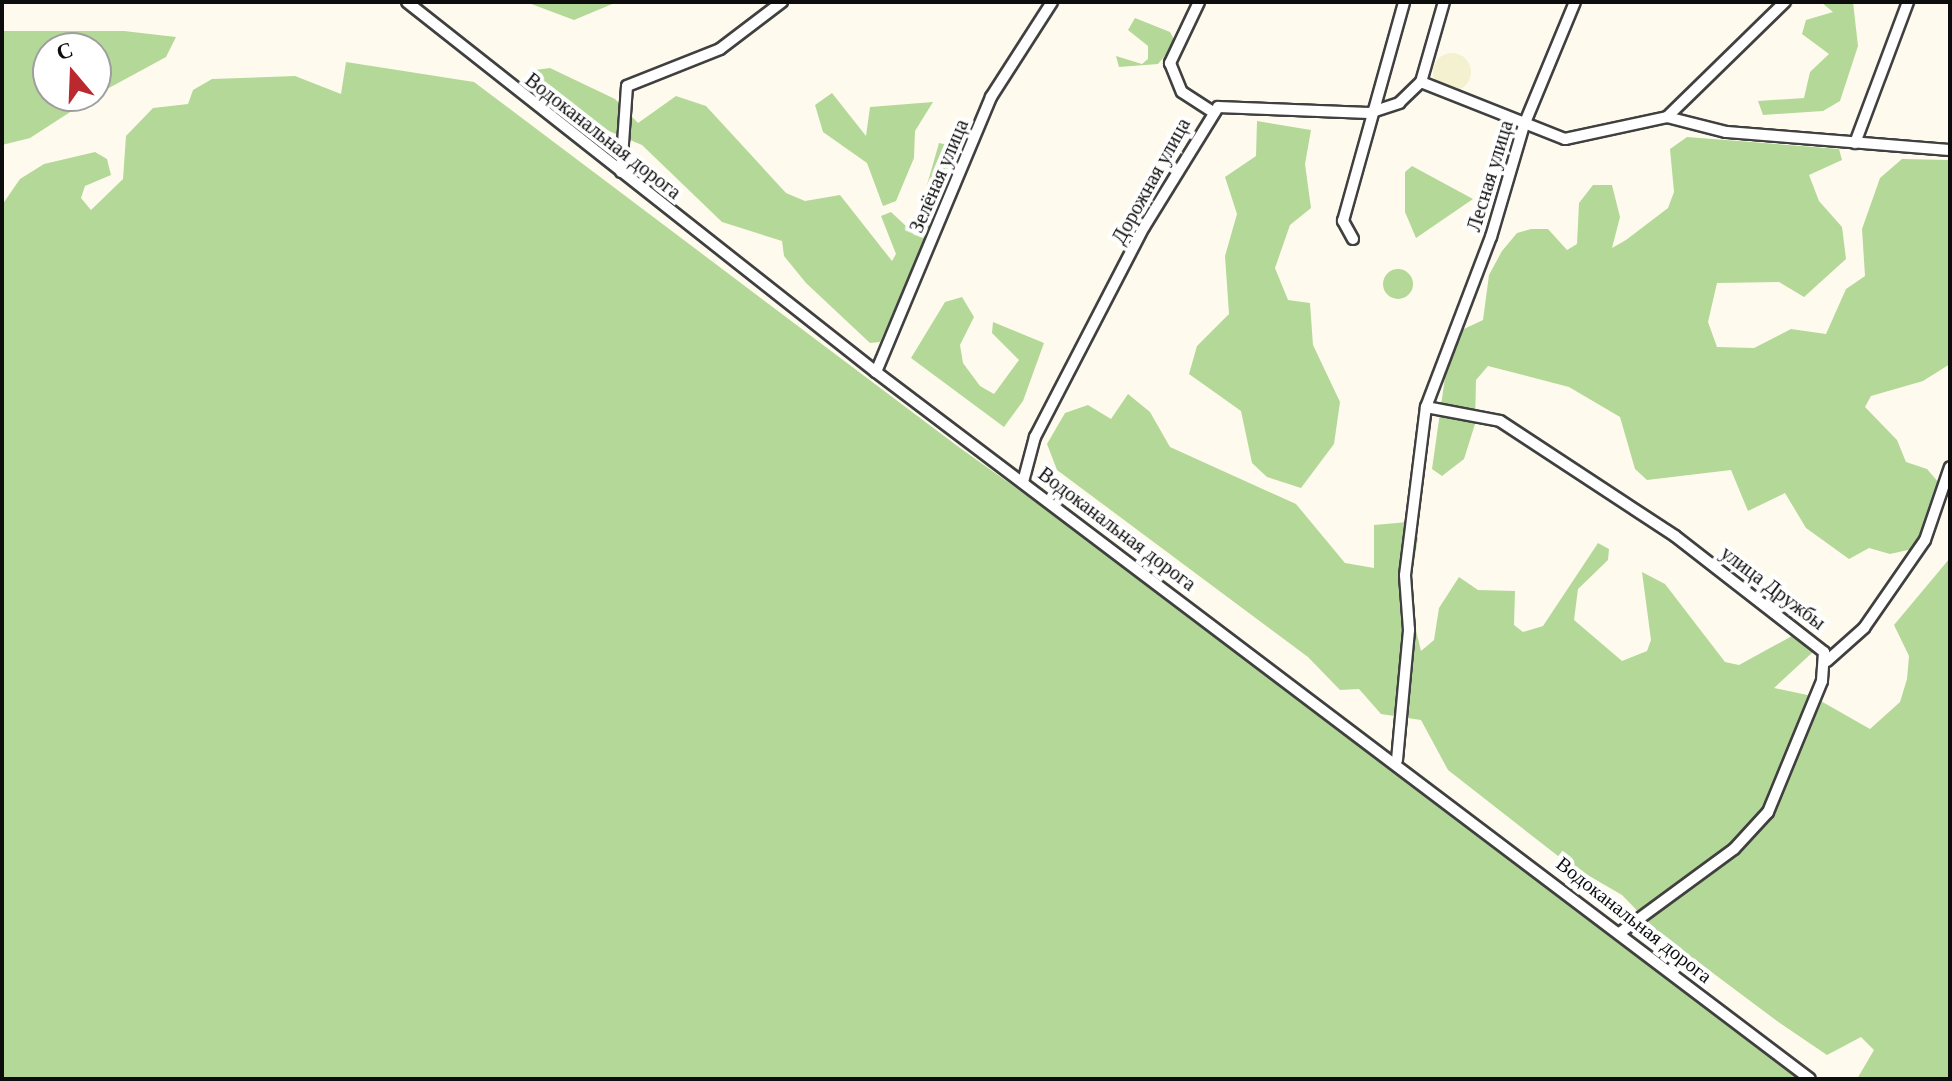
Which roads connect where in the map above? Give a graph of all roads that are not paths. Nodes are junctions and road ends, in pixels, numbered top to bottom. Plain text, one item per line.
1 (407, 2) edge
2 (782, 2) edge
3 (1052, 2) edge
4 (1199, 2) edge
5 (1404, 2) edge
6 (1444, 2) edge
7 (1575, 2) edge
8 (1785, 2) edge
9 (1908, 2) edge
10 (1421, 82) junction
11 (1211, 111) junction
12 (1369, 113) junction
13 (1667, 117) junction
14 (1524, 125) junction
15 (1855, 143) junction
16 (1950, 150) edge
17 (621, 172) junction
18 (1353, 239) dead end
19 (876, 372) junction
20 (1426, 407) junction
21 (1950, 467) edge
22 (1023, 482) junction
23 (1827, 661) junction
24 (1397, 760) junction
25 (1621, 932) junction
26 (1810, 1079) edge

1 - 17 street, Водоканальная дорога
2 - 17 street
3 - 19 street, Зелёная улица
4 - 11 street
5 - 12 street
6 - 10 street
7 - 14 street, Лесная улица
8 - 13 street
9 - 15 street
10 - 12 street, Дорожная улица
10 - 14 street
11 - 12 street, Дорожная улица
11 - 22 street, Дорожная улица
12 - 18 street
13 - 14 street
13 - 15 street
14 - 20 street, Лесная улица
15 - 16 street
17 - 19 street, Водоканальная дорога
19 - 22 street, Водоканальная дорога
20 - 23 street, улица Дружбы
20 - 24 street, Лесная улица
21 - 23 street
22 - 24 street, Водоканальная дорога
23 - 25 street, улица Дружбы
24 - 25 street, Водоканальная дорога
25 - 26 street, Водоканальная дорога

